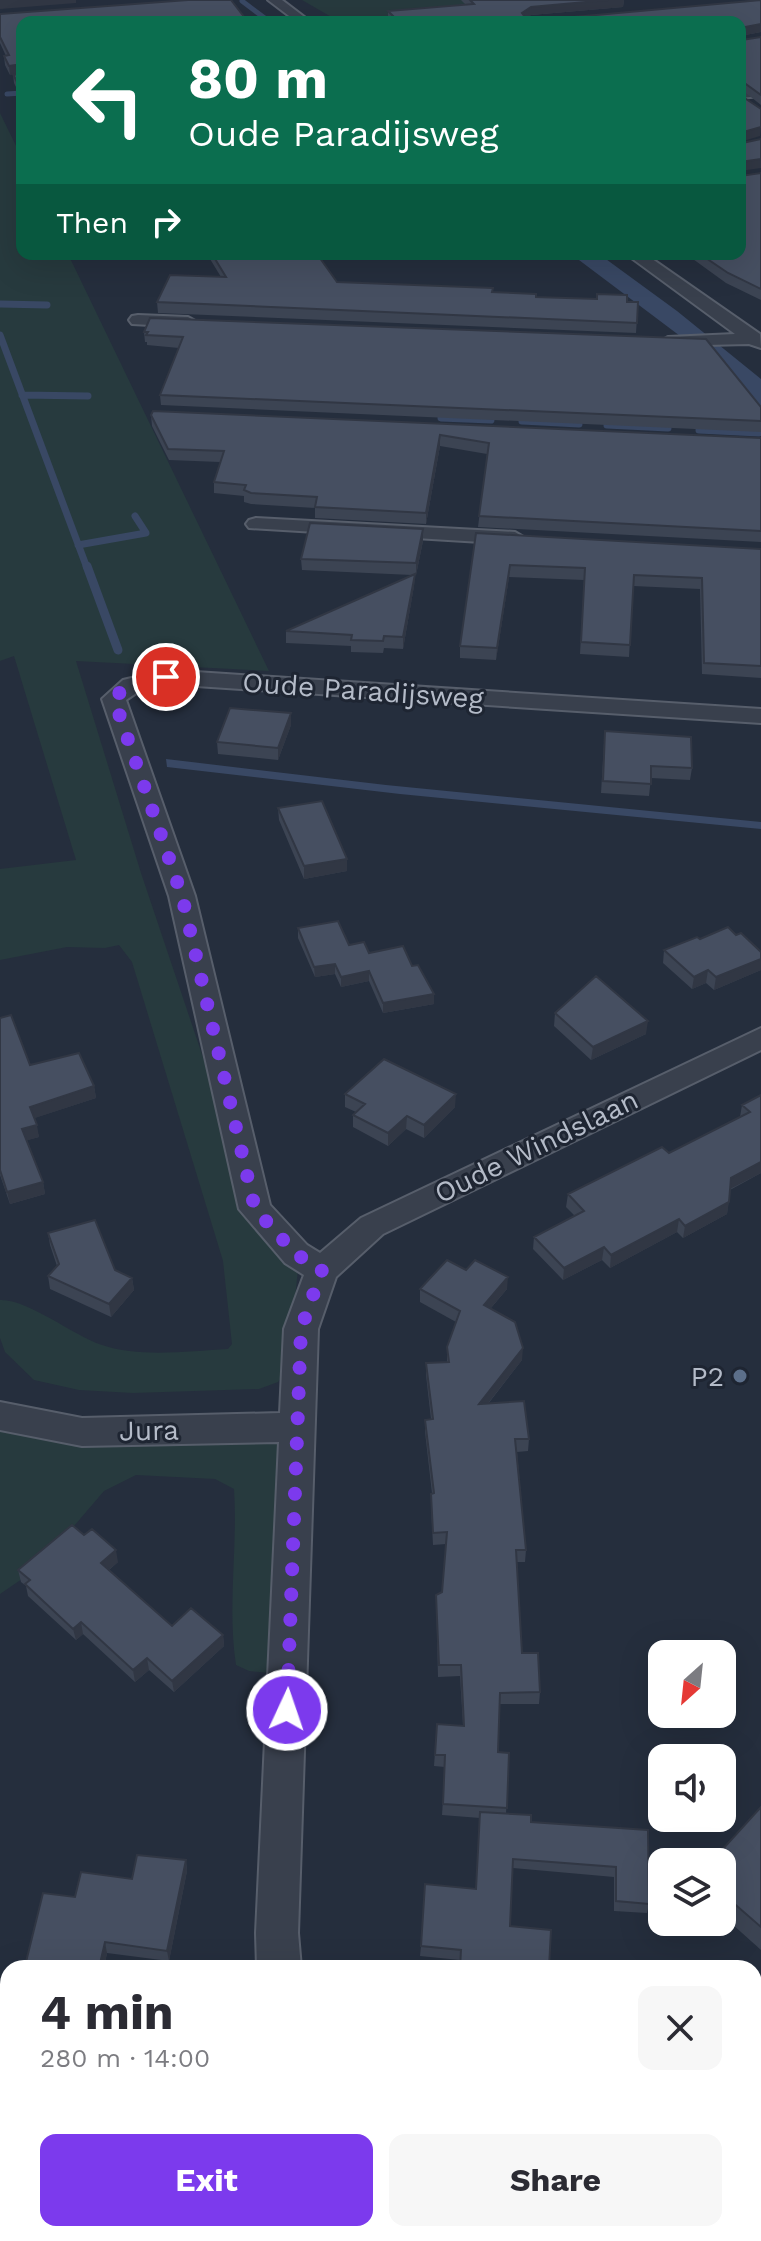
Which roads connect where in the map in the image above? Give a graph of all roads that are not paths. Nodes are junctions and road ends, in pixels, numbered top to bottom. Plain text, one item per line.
1 (274, 0) edge
2 (297, 16) edge
3 (746, 101) edge
4 (750, 104) edge
5 (643, 260) edge
6 (138, 320) dead end
7 (202, 322) edge
8 (648, 341) edge
9 (758, 341) edge
10 (256, 524) dead end
11 (540, 539) edge
12 (761, 716) edge
13 (761, 1038) edge
14 (322, 1270) junction
15 (0, 1416) edge
16 (299, 1427) junction
17 (279, 1960) edge

1 - 2 street
3 - 4 street
5 - 9 street
6 - 7 street
8 - 9 street
10 - 11 street
12 - 14 street, Oude Paradijsweg
13 - 14 street, Oude Windslaan
14 - 16 street
15 - 16 street, Jura
16 - 17 street

